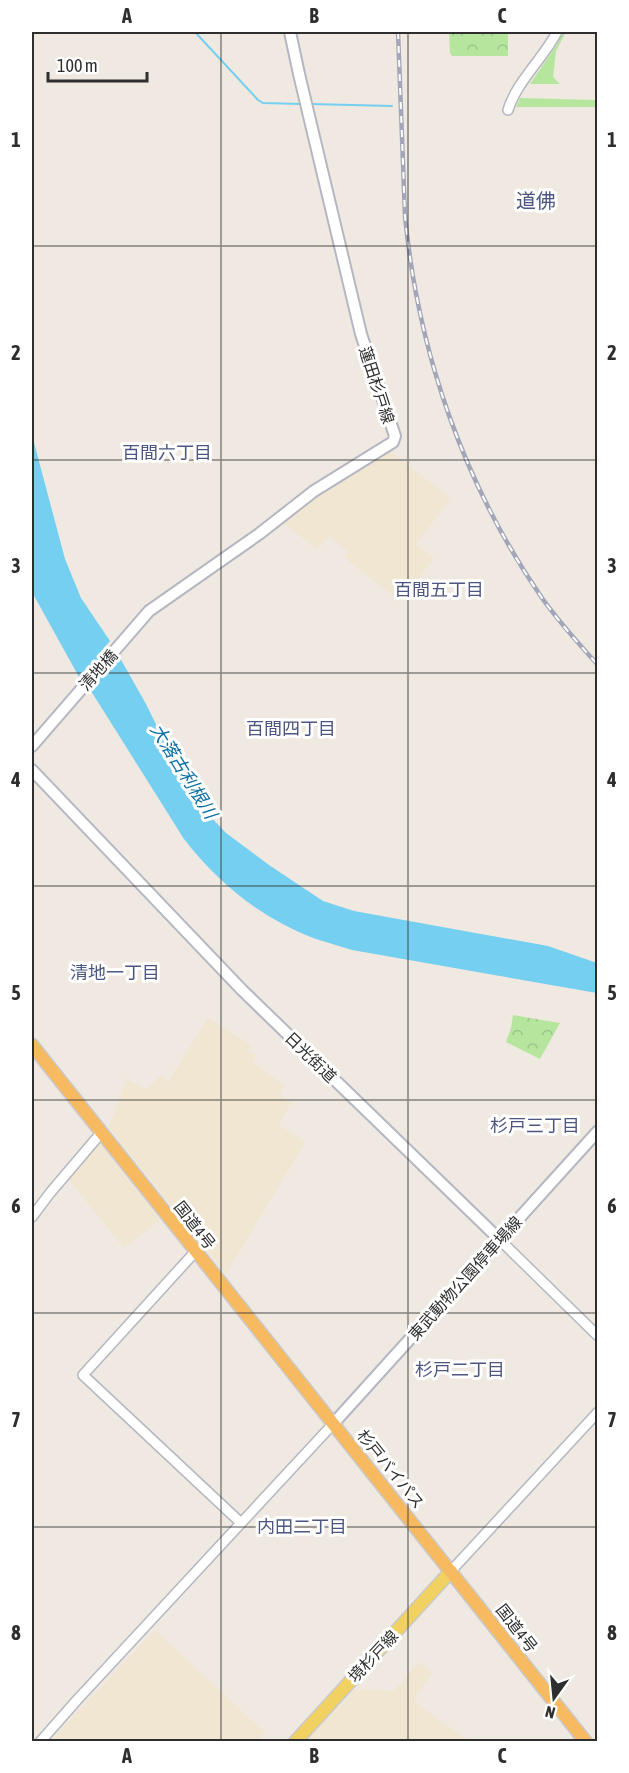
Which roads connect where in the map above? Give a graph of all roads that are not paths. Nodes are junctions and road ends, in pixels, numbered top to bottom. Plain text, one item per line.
1 (290, 32) edge
2 (557, 32) edge
3 (508, 110) dead end
4 (122, 644) joint
5 (32, 746) edge
6 (32, 770) edge
7 (32, 1045) edge
8 (101, 1133) junction
9 (596, 1135) edge
10 (32, 1217) edge
11 (500, 1240) junction
12 (195, 1252) junction
13 (597, 1336) edge
14 (597, 1412) edge
15 (333, 1424) junction
16 (241, 1523) junction
17 (422, 1535) joint
18 (451, 1571) junction
19 (40, 1742) edge
20 (295, 1742) edge
21 (586, 1742) edge

1 - 4 main road, 蓮田杉戸線
2 - 3 street
4 - 5 main road, 清地橋
6 - 11 main road, 日光街道
7 - 8 highway, 国道4号
8 - 10 street
8 - 12 highway, 国道4号
9 - 11 main road, 東武動物公園停車場線
11 - 13 street, 日光街道
11 - 15 main road, 東武動物公園停車場線
12 - 15 highway, 国道4号
12 - 16 street
14 - 18 street
15 - 16 street
15 - 17 highway, 杉戸バイパス
16 - 19 street
17 - 18 highway, 国道4号
18 - 20 main road, 境杉戸線
18 - 21 highway, 国道4号

